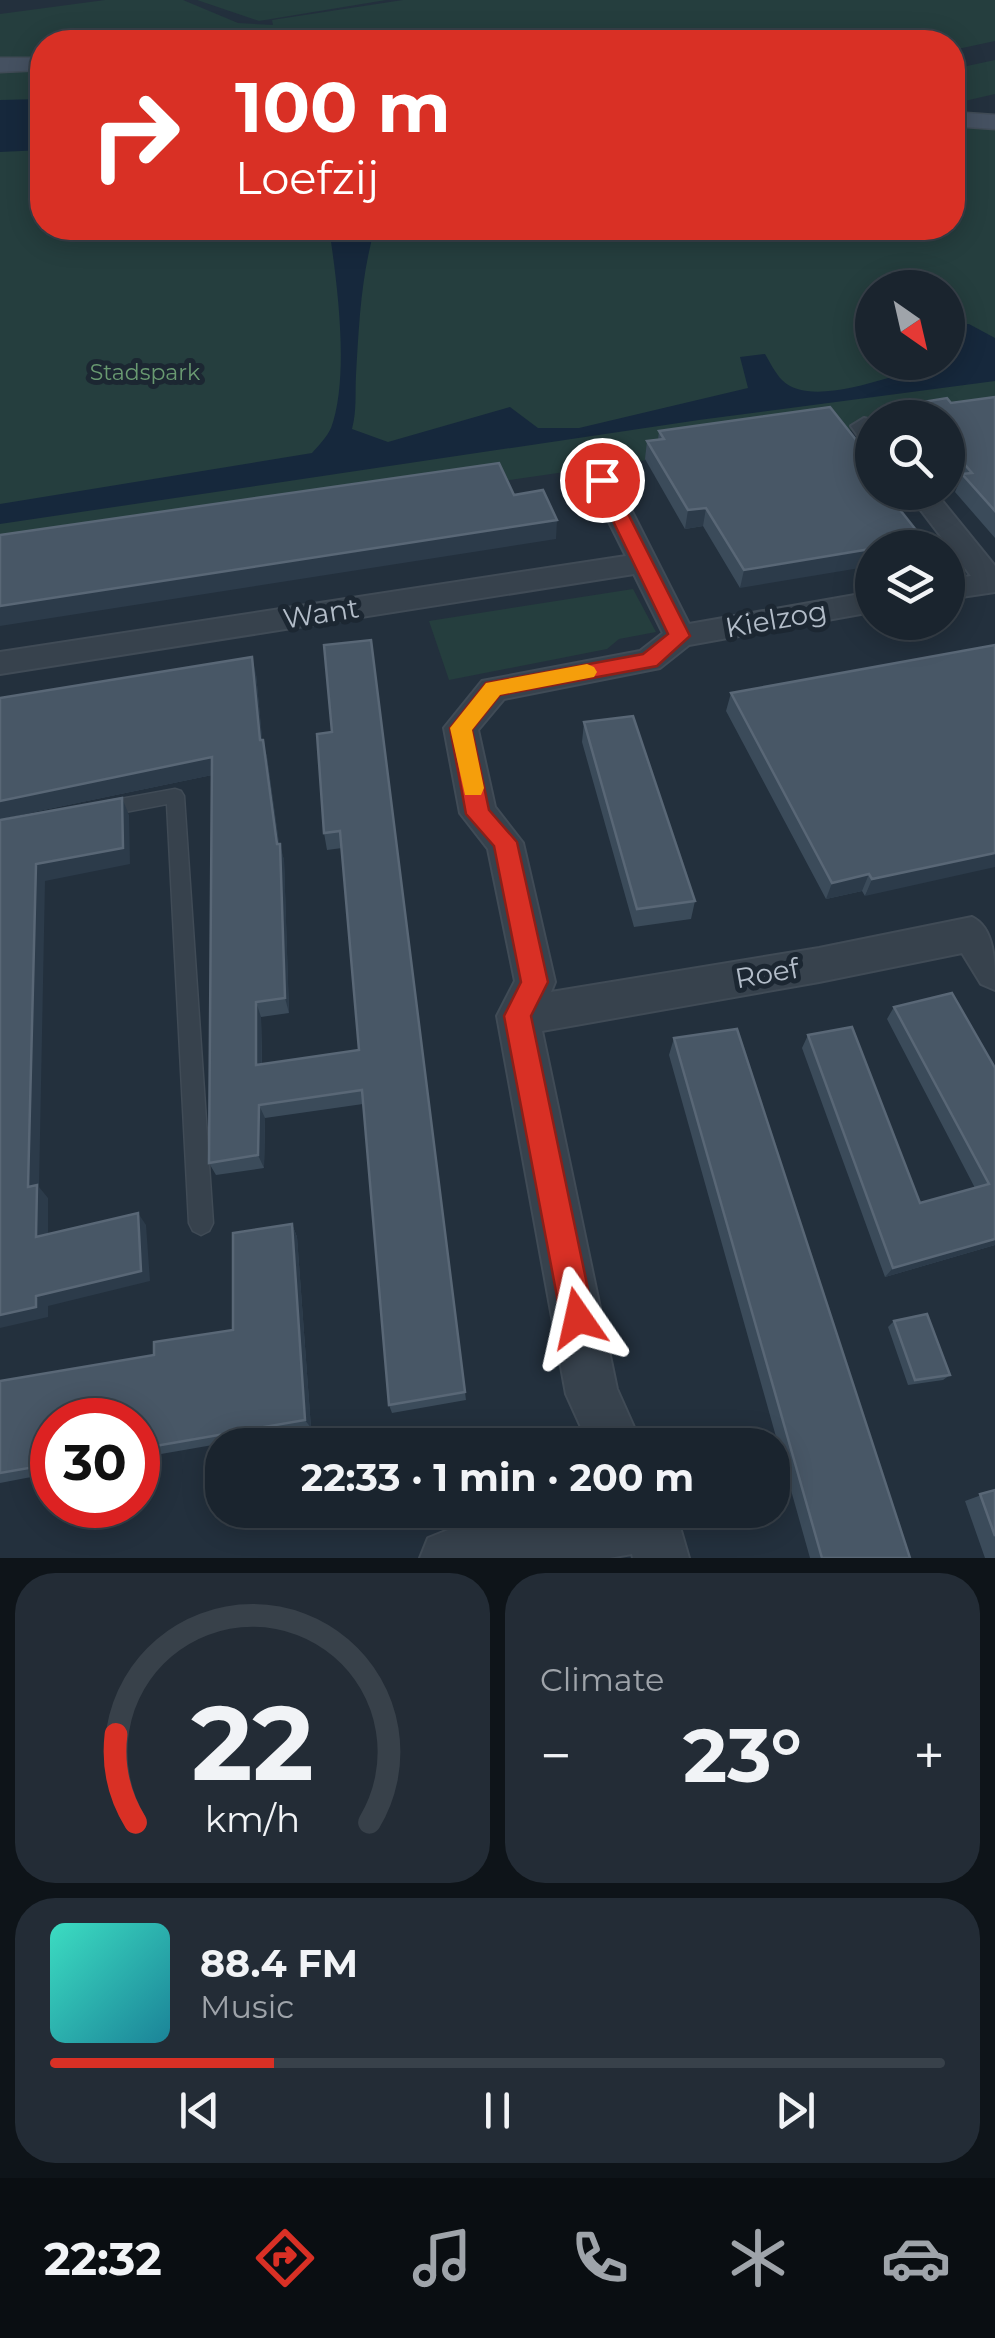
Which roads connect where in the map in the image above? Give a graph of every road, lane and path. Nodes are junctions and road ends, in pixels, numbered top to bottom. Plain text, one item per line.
1 (30, 64) edge
2 (0, 65) edge
3 (965, 123) edge
4 (995, 124) edge
5 (602, 480) dead end
6 (934, 510) edge
7 (643, 563) junction
8 (994, 582) edge
9 (965, 586) edge
10 (855, 605) edge
11 (680, 636) junction
12 (0, 663) edge
13 (78, 813) edge
14 (995, 972) edge
15 (518, 1016) junction
16 (201, 1224) dead end
17 (608, 1428) edge
18 (654, 1530) edge
19 (448, 1558) edge

1 - 2 main road
3 - 4 main road
5 - 7 street
6 - 8 street
7 - 11 street
7 - 12 street, Want
8 - 9 street
10 - 11 street, Kielzog
11 - 15 street
13 - 16 lane
14 - 15 street, Roef
15 - 17 street
18 - 19 street

